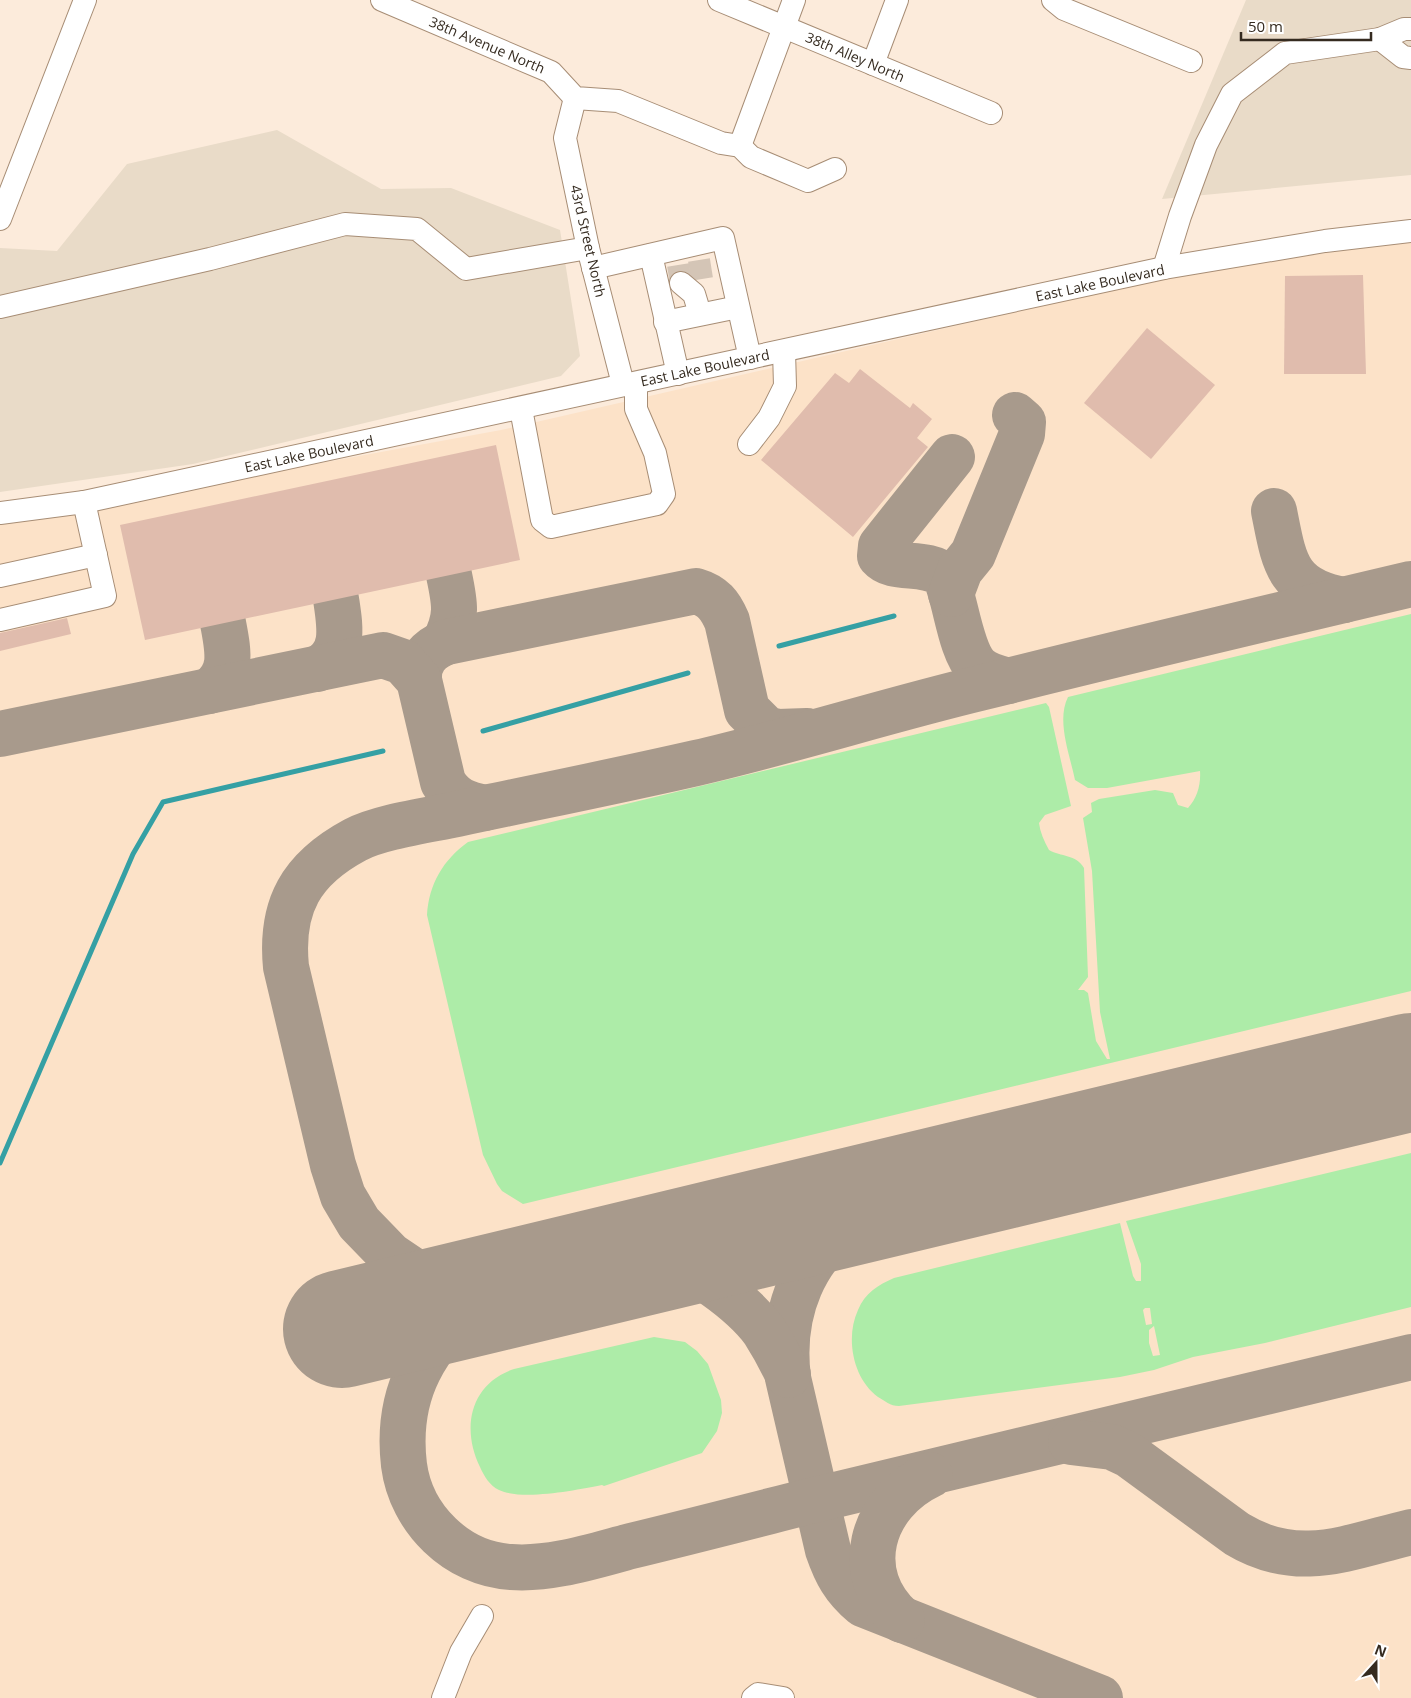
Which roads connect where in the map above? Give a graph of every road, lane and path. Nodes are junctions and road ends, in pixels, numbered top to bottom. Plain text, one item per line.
1 (85, 0) edge
2 (382, 0) edge
3 (719, 0) edge
4 (794, 0) edge
5 (897, 0) edge
6 (1053, 0) edge
7 (785, 27) junction
8 (1411, 29) edge
9 (1380, 39) junction
10 (1411, 58) edge
11 (1191, 61) dead end
12 (873, 64) junction
13 (575, 98) junction
14 (991, 113) dead end
15 (740, 146) junction
16 (835, 169) dead end
17 (0, 219) edge
18 (1411, 231) edge
19 (651, 255) junction
20 (591, 258) junction
21 (1164, 268) junction
22 (691, 274) junction
23 (0, 307) edge
24 (738, 307) junction
25 (665, 322) junction
26 (784, 351) junction
27 (750, 358) junction
28 (678, 374) junction
29 (629, 384) junction
30 (521, 409) junction
31 (749, 444) dead end
32 (84, 502) junction
33 (0, 513) edge
34 (96, 555) junction
35 (0, 576) edge
36 (0, 620) edge
37 (482, 1616) dead end
38 (442, 1698) edge
39 (753, 1698) edge
40 (783, 1698) edge

1 - 17 street
2 - 13 street, 38th Avenue North
3 - 7 street, 38th Alley North
4 - 7 street
5 - 12 street
6 - 11 street
7 - 12 street, 38th Alley North
7 - 15 street
8 - 9 street
9 - 10 street
9 - 21 street
12 - 14 street, 38th Alley North
13 - 15 street
13 - 20 street, 43rd Street North
15 - 16 street
18 - 21 street, East Lake Boulevard
19 - 20 street
19 - 22 street
19 - 25 street
20 - 23 street
20 - 29 street, 43rd Street North
21 - 26 street, East Lake Boulevard
22 - 24 street
22 - 24 street
22 - 25 street
24 - 27 street
25 - 28 street
26 - 27 street, East Lake Boulevard
26 - 31 street
27 - 28 street, East Lake Boulevard
28 - 29 street, East Lake Boulevard
29 - 30 street, East Lake Boulevard
29 - 30 street, 43rd Street North
30 - 32 street, East Lake Boulevard
32 - 33 street, East Lake Boulevard
32 - 34 street
34 - 35 street
34 - 36 street
37 - 38 street
39 - 40 street

